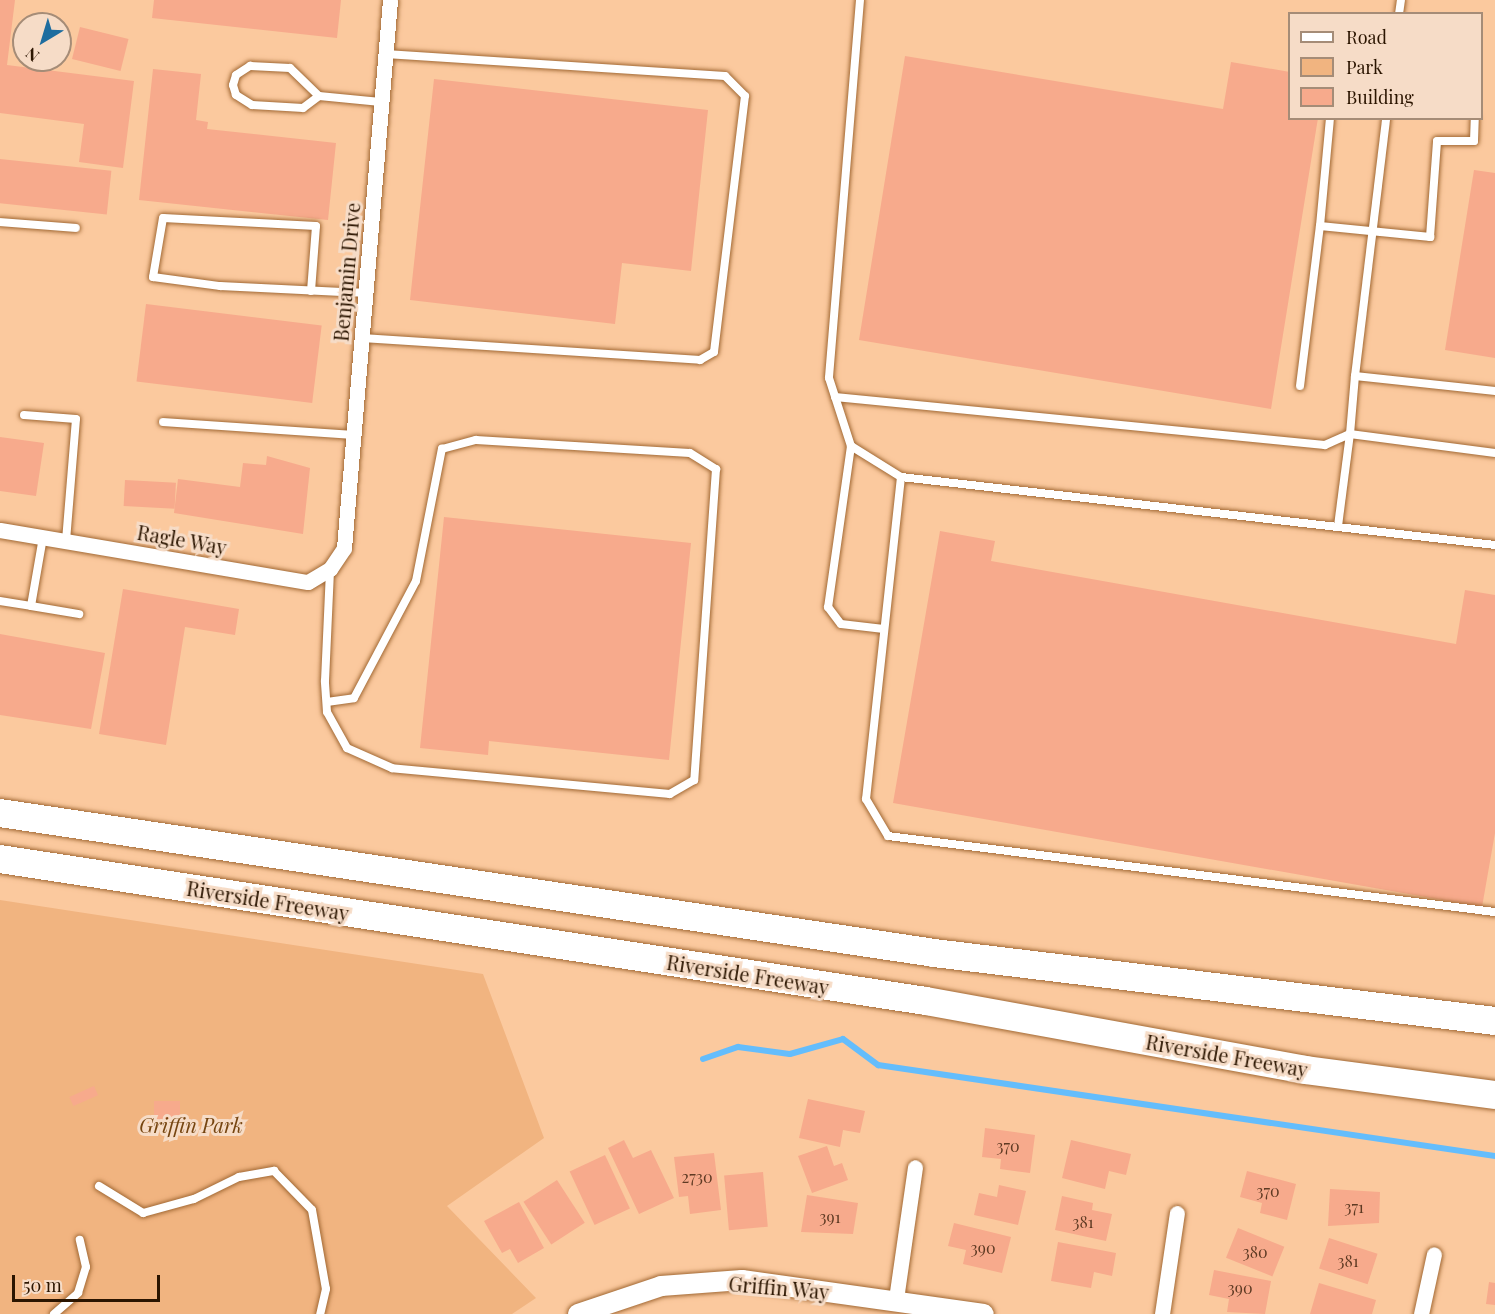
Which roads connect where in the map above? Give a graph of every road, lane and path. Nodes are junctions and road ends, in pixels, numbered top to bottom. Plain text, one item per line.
1 (390, 0) edge
2 (860, 0) edge
3 (386, 54) junction
4 (319, 96) junction
5 (381, 102) junction
6 (1330, 120) edge
7 (1386, 120) edge
8 (1475, 120) edge
9 (0, 222) edge
10 (1320, 226) junction
11 (76, 228) dead end
12 (1373, 229) junction
13 (311, 291) junction
14 (366, 293) junction
15 (362, 338) junction
16 (1355, 376) junction
17 (1300, 386) dead end
18 (1495, 391) edge
19 (835, 397) junction
20 (24, 415) dead end
21 (163, 422) dead end
22 (1350, 434) junction
23 (354, 435) junction
24 (850, 446) junction
25 (1495, 453) edge
26 (901, 477) junction
27 (1338, 526) junction
28 (0, 530) edge
29 (43, 537) junction
30 (66, 541) junction
31 (1495, 545) edge
32 (330, 569) junction
33 (0, 601) edge
34 (31, 606) junction
35 (79, 614) dead end
36 (884, 629) junction
37 (327, 702) junction
38 (0, 813) edge
39 (0, 859) edge
40 (1495, 912) edge
41 (1495, 1021) edge
42 (1495, 1095) edge
43 (915, 1167) dead end
44 (99, 1186) dead end
45 (1177, 1213) dead end
46 (80, 1240) dead end
47 (1434, 1254) dead end
48 (896, 1299) junction
49 (54, 1314) edge
50 (320, 1314) edge
51 (578, 1314) edge
52 (984, 1314) edge
53 (1162, 1314) edge
54 (1420, 1314) edge

1 - 3 street, Benjamin Drive
2 - 19 lane
3 - 5 street, Benjamin Drive
3 - 15 lane
4 - 4 lane
4 - 5 lane
5 - 14 street, Benjamin Drive
6 - 10 lane
7 - 12 lane
8 - 12 lane
9 - 11 lane
10 - 12 lane
10 - 17 lane
12 - 16 lane
13 - 13 lane
13 - 14 lane
14 - 15 street, Benjamin Drive
15 - 23 street, Benjamin Drive
16 - 18 lane
16 - 22 lane
19 - 22 lane
19 - 24 lane
20 - 30 lane
21 - 23 lane
22 - 25 lane
22 - 27 lane
23 - 32 street, Benjamin Drive
24 - 26 lane
24 - 36 lane
26 - 27 lane
26 - 36 lane
27 - 31 lane
28 - 29 street, Ragle Way
29 - 30 street, Ragle Way
29 - 34 lane
30 - 32 street, Ragle Way
32 - 37 lane
33 - 34 lane
34 - 35 lane
36 - 40 lane
37 - 37 lane
38 - 41 highway
39 - 42 highway, Riverside Freeway
43 - 48 street
44 - 50 lane
45 - 53 street
46 - 49 lane
47 - 54 street
48 - 51 street, Griffin Way
48 - 52 street, Griffin Way

